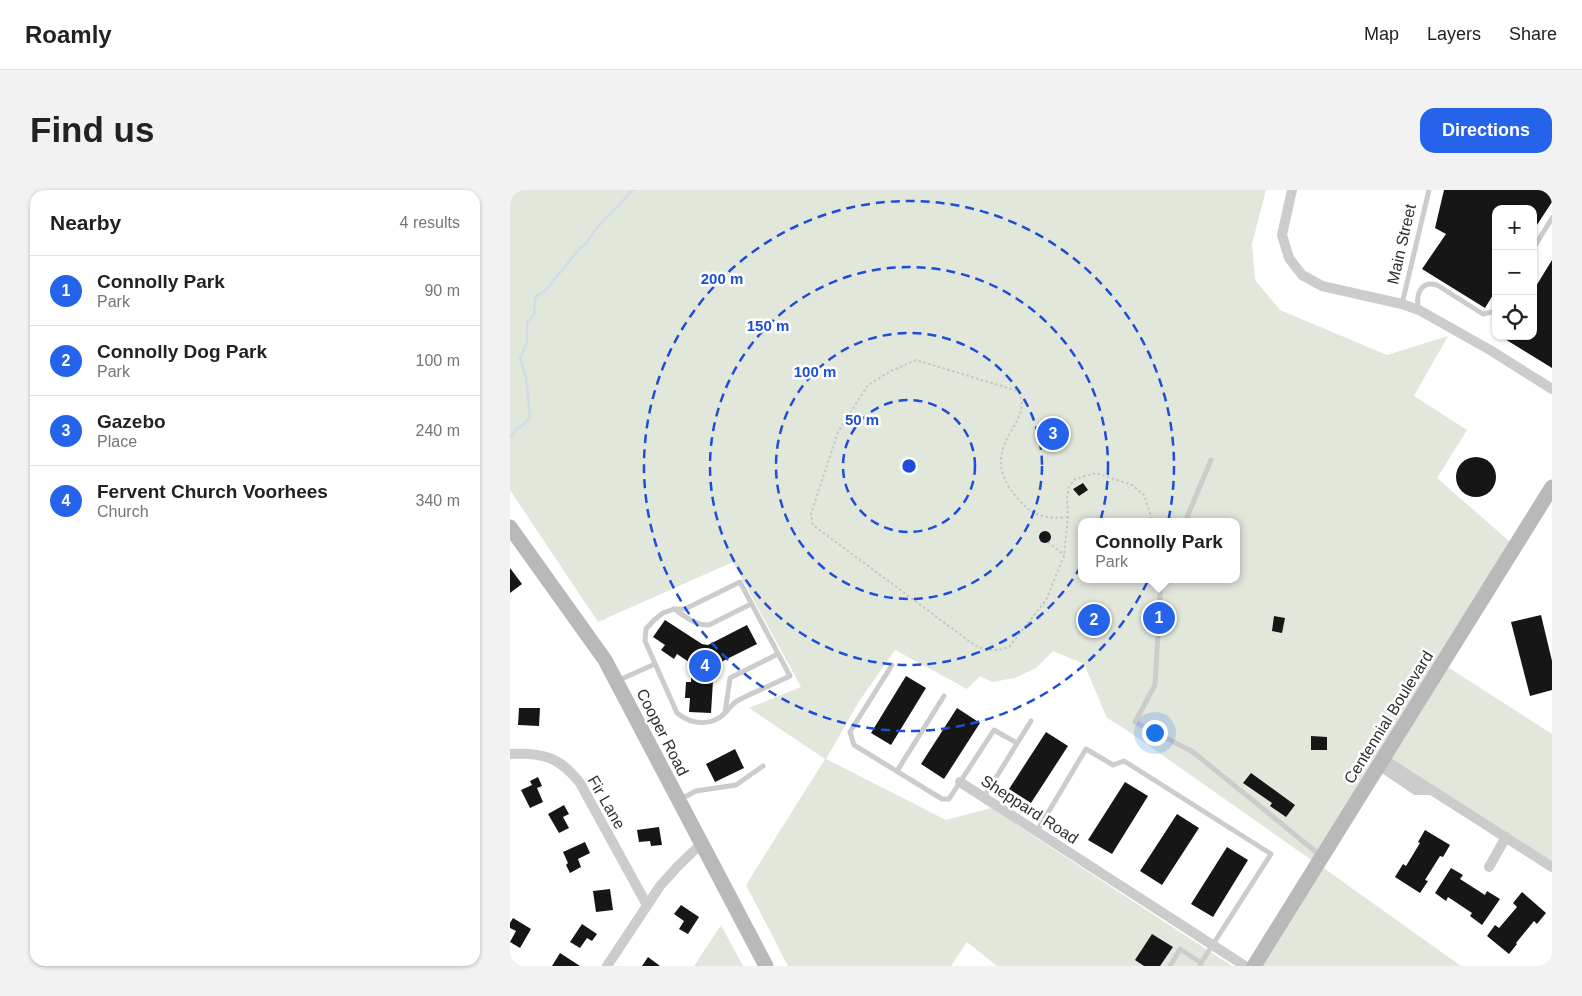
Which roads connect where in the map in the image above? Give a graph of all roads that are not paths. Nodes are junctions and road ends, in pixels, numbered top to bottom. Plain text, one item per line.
1 (1292, 190) edge
2 (1429, 190) edge
3 (1552, 218) edge
4 (1537, 242) edge
5 (1402, 304) junction
6 (1419, 310) junction
7 (1492, 312) edge
8 (1552, 389) edge
9 (1211, 460) dead end
10 (1552, 487) edge
11 (1187, 518) edge
12 (511, 530) edge
13 (1161, 583) edge
14 (751, 604) junction
15 (674, 609) junction
16 (778, 654) junction
17 (655, 664) junction
18 (892, 665) dead end
19 (616, 681) junction
20 (944, 696) dead end
21 (725, 713) junction
22 (1032, 721) dead end
23 (1017, 743) junction
24 (510, 754) edge
25 (1381, 762) junction
26 (762, 766) dead end
27 (897, 771) junction
28 (960, 782) junction
29 (984, 797) junction
30 (679, 800) junction
31 (1037, 831) junction
32 (1506, 837) junction
33 (701, 844) junction
34 (1322, 857) junction
35 (1489, 867) dead end
36 (1552, 867) edge
37 (648, 905) junction
38 (1213, 945) junction
39 (1201, 965) edge
40 (607, 966) edge
41 (766, 966) edge
42 (1170, 966) edge
43 (1245, 966) edge
44 (1254, 966) edge

1 - 5 street, Main Street
2 - 5 lane, Main Street
3 - 4 lane
5 - 6 street, Main Street
6 - 7 lane, Main Street
6 - 8 street, Main Street
9 - 11 lane
10 - 25 main road, Centennial Boulevard
12 - 19 main road, Cooper Road
13 - 34 lane
14 - 15 lane
14 - 15 lane
14 - 16 lane
15 - 17 lane
16 - 21 lane
16 - 21 lane
17 - 19 lane
17 - 21 lane
18 - 27 lane, Sheppard Road
19 - 30 main road, Cooper Road
20 - 27 lane
22 - 23 lane
23 - 28 lane
23 - 29 lane
24 - 37 street, Fir Lane
25 - 32 street
25 - 34 main road, Centennial Boulevard
26 - 30 lane
27 - 28 lane, Sheppard Road
28 - 29 street, Sheppard Road
29 - 31 street, Sheppard Road
30 - 33 main road, Cooper Road
31 - 38 street, Sheppard Road
31 - 38 lane
32 - 35 street
32 - 36 street
33 - 37 street
33 - 41 main road, Cooper Road
34 - 44 main road, Centennial Boulevard
37 - 40 street
38 - 39 lane
38 - 43 street, Sheppard Road
39 - 42 lane

